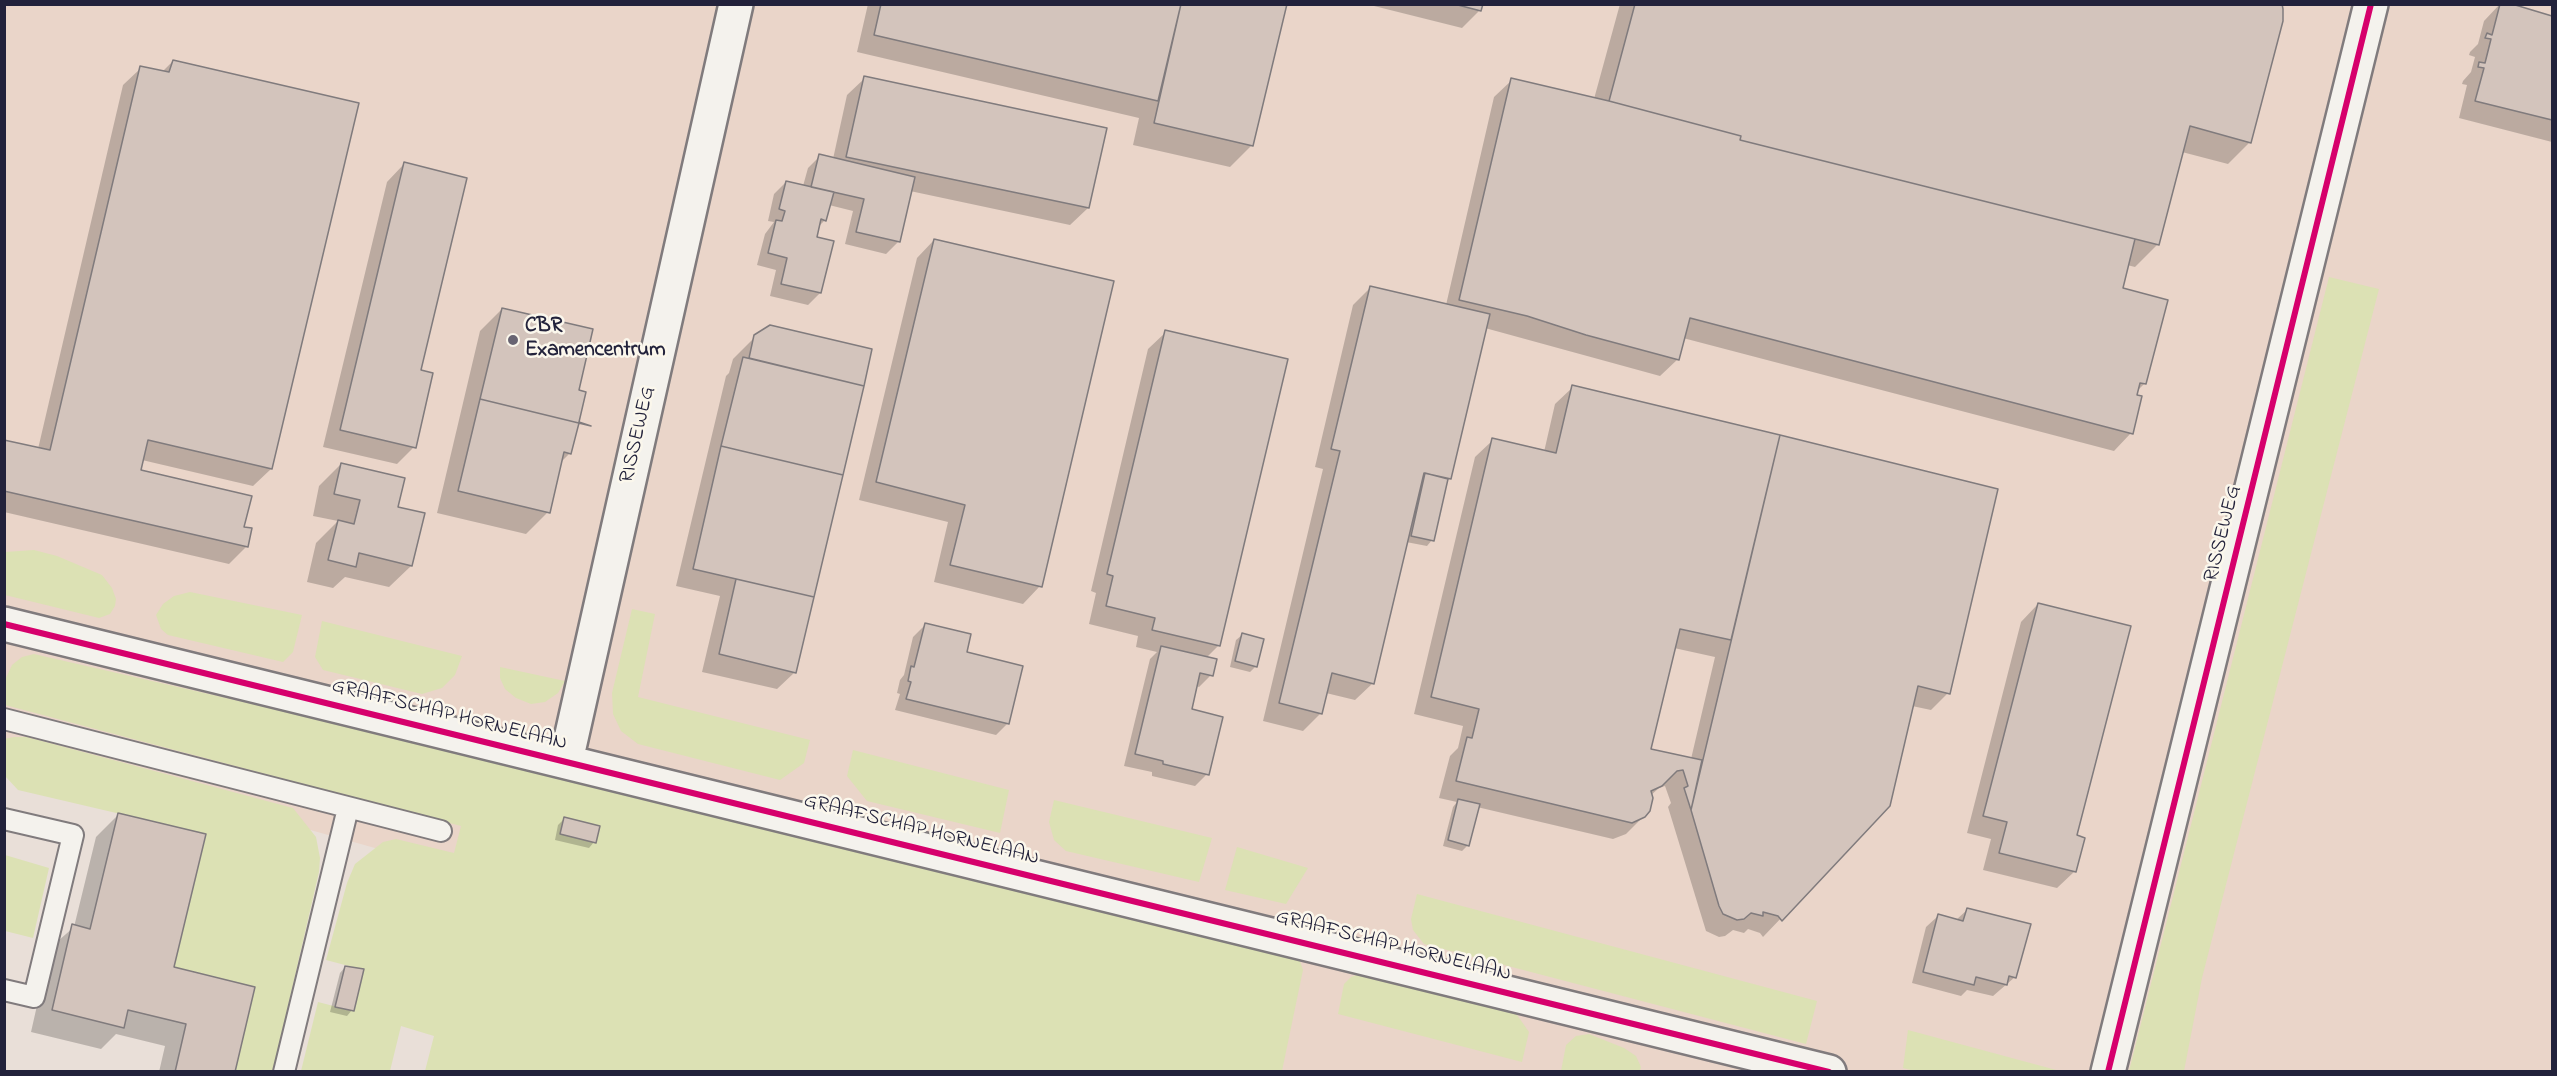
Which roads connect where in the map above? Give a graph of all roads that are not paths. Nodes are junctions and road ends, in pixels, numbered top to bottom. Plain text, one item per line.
1 (736, 4) edge
2 (2371, 4) edge
3 (4, 624) edge
4 (4, 719) edge
5 (566, 761) junction
6 (348, 808) junction
7 (4, 819) edge
8 (441, 831) dead end
9 (4, 990) edge
10 (284, 1071) edge
11 (1829, 1071) edge
12 (2108, 1071) edge

1 - 5 street, RISSEWEG
2 - 12 street, RISSEWEG
3 - 5 street, GRAAFSCHAP HORNELAAN
4 - 6 lane
5 - 11 street, GRAAFSCHAP HORNELAAN
6 - 8 lane
6 - 10 lane
7 - 9 lane

